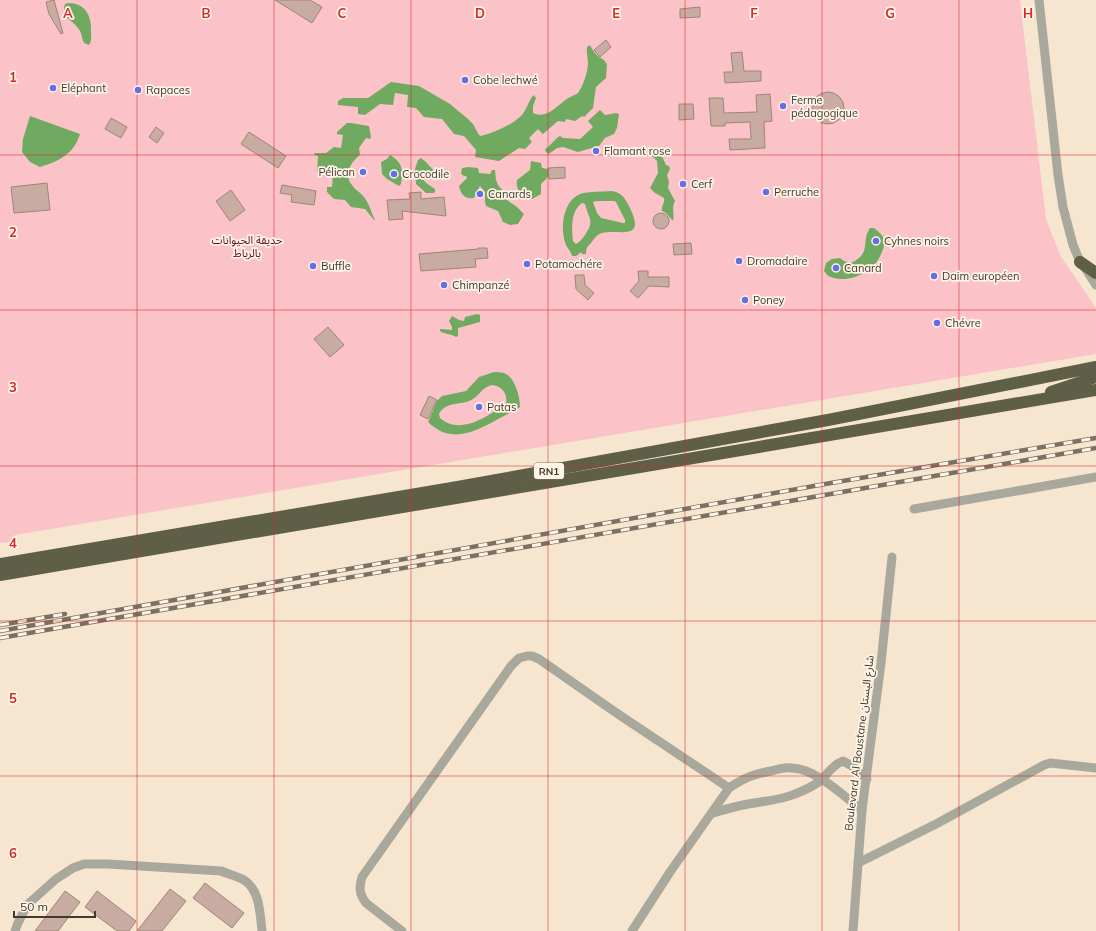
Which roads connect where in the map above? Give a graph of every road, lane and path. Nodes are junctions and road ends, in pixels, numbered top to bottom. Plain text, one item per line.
1 (1039, 0) edge
2 (1080, 262) joint
3 (1095, 280) edge
4 (1096, 367) edge
5 (1096, 377) edge
6 (1096, 390) edge
7 (1034, 400) junction
8 (1096, 476) edge
9 (914, 509) dead end
10 (892, 557) dead end
11 (0, 564) edge
12 (0, 574) edge
13 (1096, 768) edge
14 (821, 779) junction
15 (867, 779) junction
16 (729, 788) junction
17 (862, 810) junction
18 (713, 813) junction
19 (858, 863) junction
20 (16, 931) edge
21 (262, 931) edge
22 (402, 931) edge
23 (632, 931) edge
24 (853, 931) edge

1 - 2 street
2 - 3 highway
4 - 11 highway, RN1
5 - 7 highway
6 - 7 highway, RN1
7 - 12 highway, RN1
8 - 9 street
10 - 15 street, Boulevard Al Boustane شارع البستان
13 - 19 street
14 - 15 street
14 - 16 street
14 - 17 street
14 - 18 street
15 - 17 street, Boulevard Al Boustane شارع البستان
16 - 18 street
16 - 22 street
17 - 19 street, Boulevard Al Boustane شارع البستان
18 - 23 street
19 - 24 street, Boulevard Al Boustane شارع البستان
20 - 21 street

